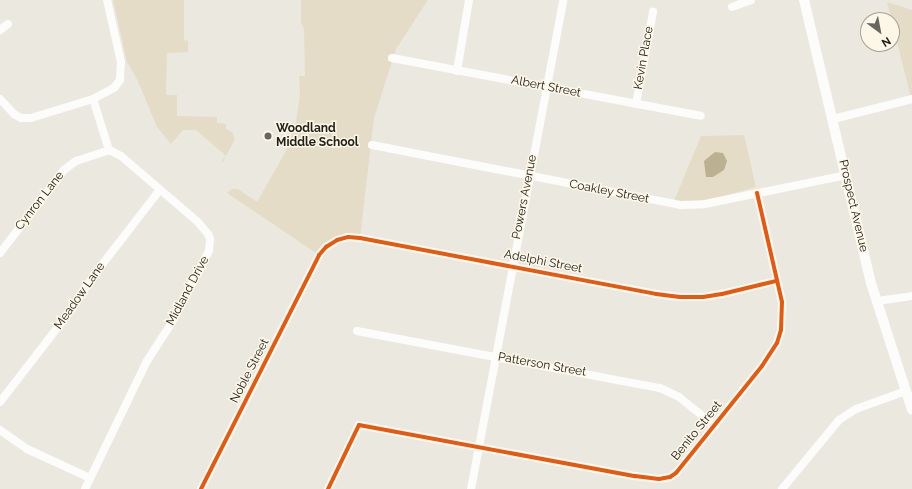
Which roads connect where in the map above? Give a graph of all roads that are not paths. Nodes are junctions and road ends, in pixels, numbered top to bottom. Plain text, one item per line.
1 (107, 0) edge
2 (469, 0) edge
3 (563, 0) edge
4 (751, 0) edge
5 (804, 0) edge
6 (732, 7) dead end
7 (653, 12) dead end
8 (8, 24) dead end
9 (0, 30) edge
10 (392, 58) dead end
11 (456, 71) junction
12 (546, 87) junction
13 (0, 98) edge
14 (93, 99) junction
15 (912, 99) edge
16 (636, 104) junction
17 (701, 116) dead end
18 (833, 119) junction
19 (372, 145) dead end
20 (109, 150) junction
21 (846, 175) junction
22 (529, 177) junction
23 (159, 191) junction
24 (756, 193) junction
25 (0, 253) edge
26 (316, 261) joint
27 (512, 267) junction
28 (776, 281) junction
29 (912, 296) edge
30 (877, 302) junction
31 (357, 331) dead end
32 (496, 356) junction
33 (907, 386) edge
34 (0, 402) edge
35 (912, 410) edge
36 (715, 426) junction
37 (0, 430) edge
38 (479, 446) junction
39 (90, 478) junction
40 (85, 489) edge
41 (201, 489) edge
42 (328, 489) edge
43 (471, 489) edge
44 (782, 489) edge

1 - 14 street
2 - 11 street
3 - 12 street, Powers Avenue
4 - 6 street
5 - 18 street, Prospect Avenue
7 - 16 street, Kevin Place
8 - 9 street
10 - 11 street, Albert Street
11 - 12 street, Albert Street
12 - 16 street, Albert Street
12 - 22 street, Powers Avenue
13 - 14 street
14 - 20 street
15 - 18 street
16 - 17 street, Albert Street
18 - 21 street, Prospect Avenue
19 - 22 street, Coakley Street
20 - 23 street, Midland Drive
20 - 25 street, Cynron Lane
21 - 24 street, Coakley Street
21 - 30 street, Prospect Avenue
22 - 24 street, Coakley Street
22 - 27 street, Powers Avenue
23 - 34 street, Meadow Lane
23 - 39 street, Midland Drive
24 - 28 street, Benito Street
26 - 27 street, Adelphi Street
26 - 41 street, Noble Street
27 - 28 street, Adelphi Street
27 - 32 street, Powers Avenue
28 - 36 street, Benito Street
29 - 30 street
30 - 33 street, Prospect Avenue
31 - 32 street, Patterson Street
32 - 36 street, Patterson Street
32 - 38 street, Powers Avenue
33 - 35 street, Prospect Avenue
33 - 44 street
36 - 38 street, Benito Street
37 - 39 street
38 - 42 street, Benito Street
38 - 43 street, Powers Avenue
39 - 40 street, Midland Drive

